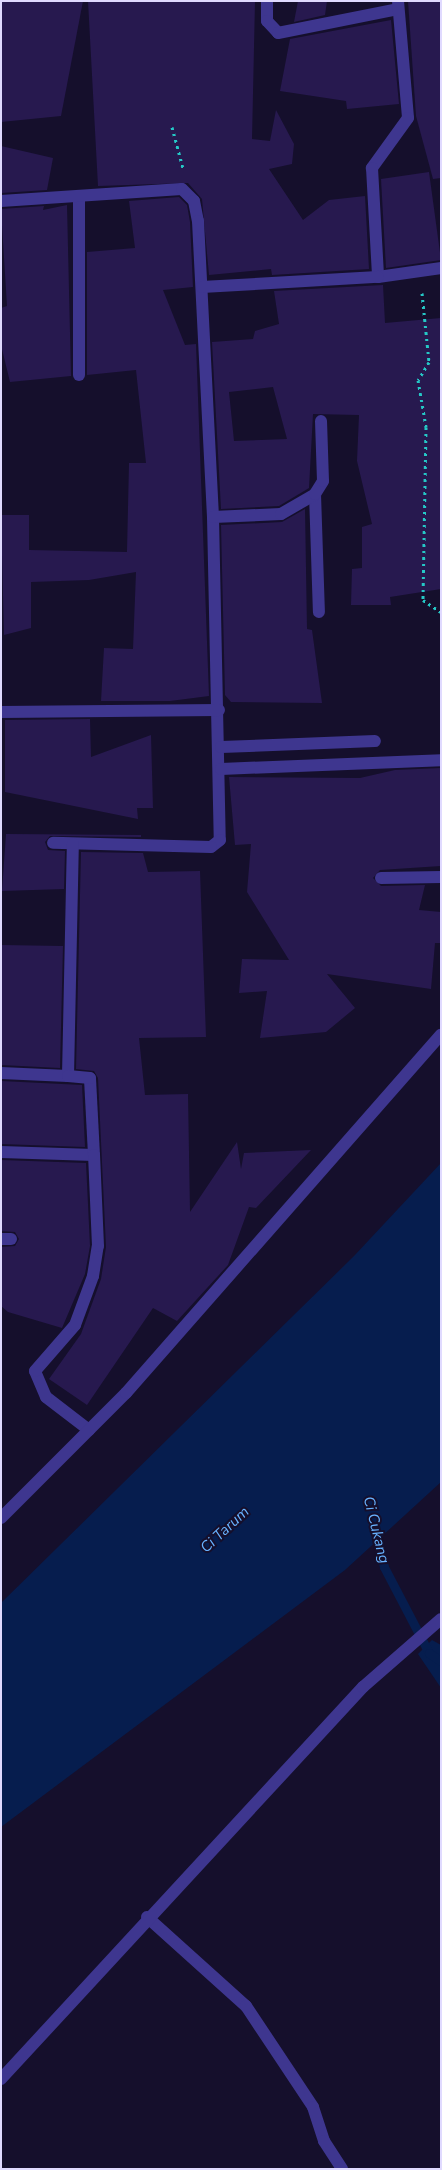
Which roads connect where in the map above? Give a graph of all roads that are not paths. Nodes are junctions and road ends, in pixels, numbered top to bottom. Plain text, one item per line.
1 (266, 1) edge
2 (398, 5) edge
3 (79, 198) junction
4 (1, 201) edge
5 (441, 268) edge
6 (378, 277) junction
7 (202, 287) junction
8 (79, 375) dead end
9 (321, 421) dead end
10 (315, 494) junction
11 (213, 517) junction
12 (319, 612) dead end
13 (219, 710) junction
14 (1, 712) edge
15 (375, 741) dead end
16 (221, 747) junction
17 (441, 760) edge
18 (221, 769) junction
19 (53, 843) dead end
20 (73, 844) junction
21 (441, 877) edge
22 (381, 878) dead end
23 (441, 1035) edge
24 (1, 1073) edge
25 (68, 1076) junction
26 (1, 1152) edge
27 (94, 1154) junction
28 (89, 1430) junction
29 (1, 1518) edge
30 (437, 1622) edge
31 (147, 1917) junction
32 (1, 2079) edge
33 (342, 2169) edge

1 - 2 street
2 - 6 street
3 - 4 street
3 - 7 street
3 - 8 street
5 - 6 street
6 - 7 street
7 - 11 street
9 - 10 street
10 - 11 street
10 - 12 street
11 - 13 street
13 - 14 street
13 - 16 street
15 - 16 street
16 - 18 street
17 - 18 street
18 - 20 street
19 - 20 street
20 - 25 street
21 - 22 street
23 - 28 street
24 - 25 street
25 - 27 street
26 - 27 street
27 - 28 street
28 - 29 street
30 - 31 street
31 - 32 street
31 - 33 street

